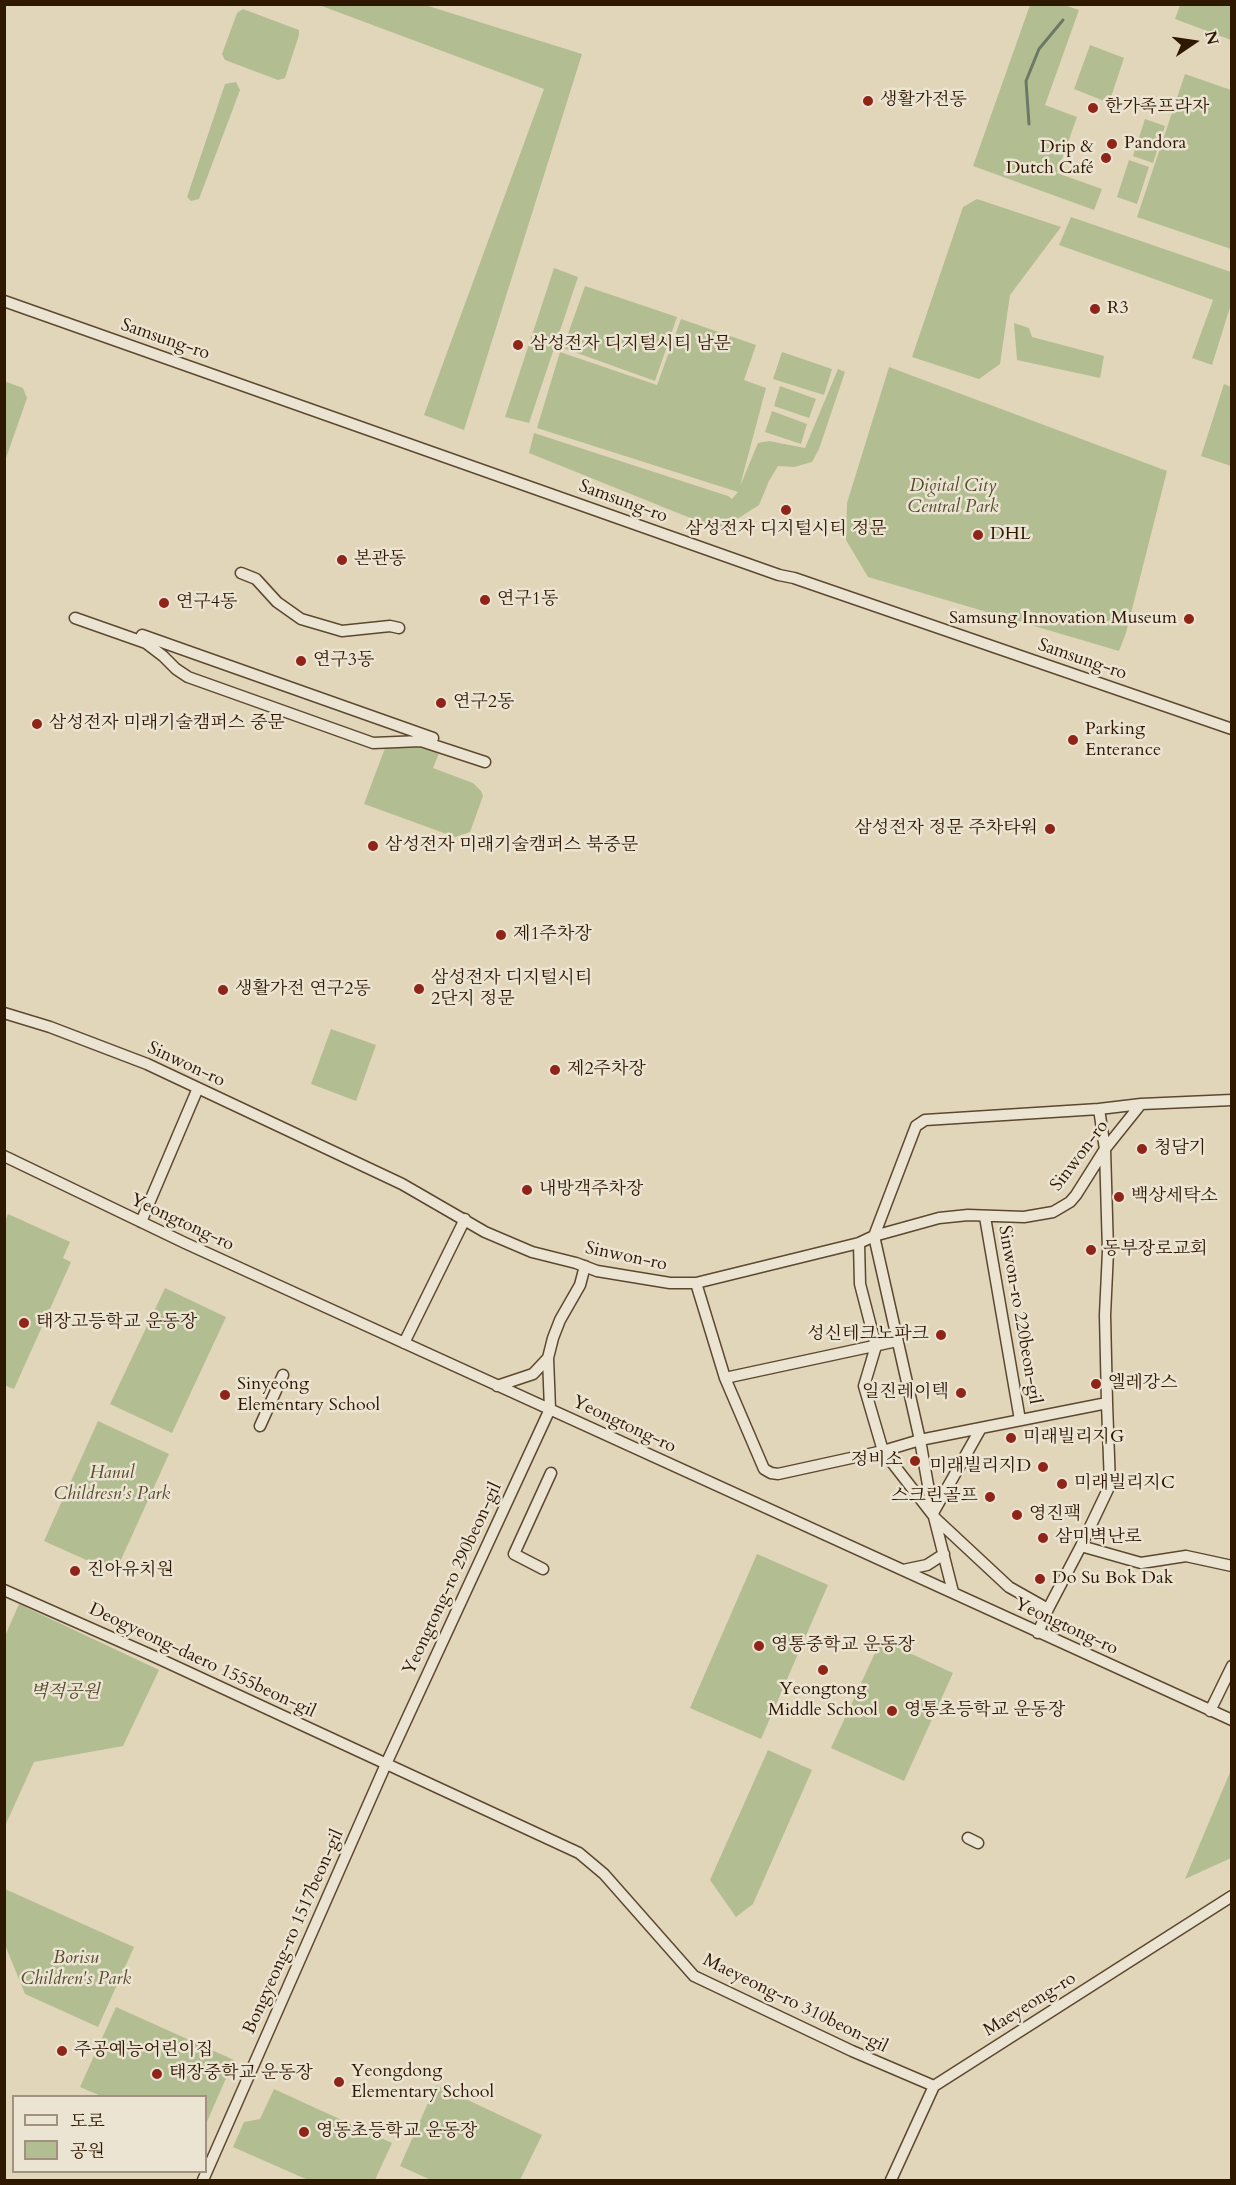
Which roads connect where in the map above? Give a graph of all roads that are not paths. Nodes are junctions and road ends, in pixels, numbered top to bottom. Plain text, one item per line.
1 (4, 301) edge
2 (241, 573) dead end
3 (399, 628) dead end
4 (1232, 729) edge
5 (486, 760) joint
6 (4, 1013) edge
7 (198, 1088) junction
8 (1232, 1100) edge
9 (1141, 1104) junction
10 (1099, 1109) junction
11 (1105, 1149) junction
12 (4, 1156) edge
13 (985, 1216) junction
14 (465, 1220) junction
15 (141, 1222) junction
16 (874, 1236) junction
17 (859, 1244) junction
18 (585, 1266) junction
19 (696, 1283) junction
20 (897, 1341) junction
21 (404, 1343) junction
22 (876, 1346) junction
23 (548, 1358) junction
24 (283, 1375) dead end
25 (725, 1378) junction
26 (497, 1386) junction
27 (1107, 1403) junction
28 (550, 1409) junction
29 (1020, 1420) junction
30 (260, 1426) dead end
31 (981, 1428) junction
32 (920, 1440) junction
33 (883, 1451) junction
34 (551, 1473) dead end
35 (935, 1516) junction
36 (1081, 1546) junction
37 (944, 1554) junction
38 (1232, 1566) edge
39 (543, 1569) dead end
40 (901, 1570) junction
41 (4, 1590) edge
42 (953, 1592) junction
43 (1048, 1609) junction
44 (1038, 1634) junction
45 (1232, 1666) edge
46 (1210, 1711) junction
47 (1232, 1720) edge
48 (386, 1764) junction
49 (1232, 1896) edge
50 (934, 2086) junction
51 (207, 2172) edge
52 (891, 2181) edge

1 - 4 street, Samsung-ro
2 - 3 street
5 - 5 street
6 - 7 street, Sinwon-ro
7 - 14 street, Sinwon-ro
7 - 15 street
8 - 9 street
9 - 10 street
9 - 11 street, Sinwon-ro
10 - 11 street
10 - 16 street
11 - 13 street, Sinwon-ro
11 - 27 street
12 - 15 street, Yeongtong-ro
13 - 16 street, Sinwon-ro
13 - 29 street, Sinwon-ro 220beon-gil
14 - 18 street, Sinwon-ro
14 - 21 street
15 - 21 street, Yeongtong-ro
16 - 17 street, Sinwon-ro
16 - 20 street
17 - 19 street, Sinwon-ro
17 - 22 street
18 - 19 street, Sinwon-ro
18 - 23 street
19 - 25 street
20 - 22 street
20 - 32 street
21 - 26 street, Yeongtong-ro
22 - 25 street
22 - 33 street
23 - 26 street
23 - 28 street
24 - 30 street
25 - 33 street
26 - 28 street, Yeongtong-ro
27 - 29 street
27 - 36 street
28 - 40 street, Yeongtong-ro
28 - 48 street, Yeongtong-ro 290beon-gil
29 - 31 street
31 - 32 street
31 - 35 street
32 - 33 street
32 - 35 street
33 - 35 street
34 - 39 street
35 - 37 street
35 - 43 street
36 - 38 street
36 - 43 street
37 - 40 street
37 - 42 street
40 - 42 street, Yeongtong-ro
41 - 48 street, Deogyeong-daero 1555beon-gil
42 - 44 street, Yeongtong-ro
43 - 44 street
44 - 46 street, Yeongtong-ro
45 - 46 street
46 - 47 street, Yeongtong-ro
48 - 50 street, Maeyeong-ro 310beon-gil
48 - 51 street, Bongyeong-ro 1517beon-gil
49 - 50 street, Maeyeong-ro
50 - 52 street

